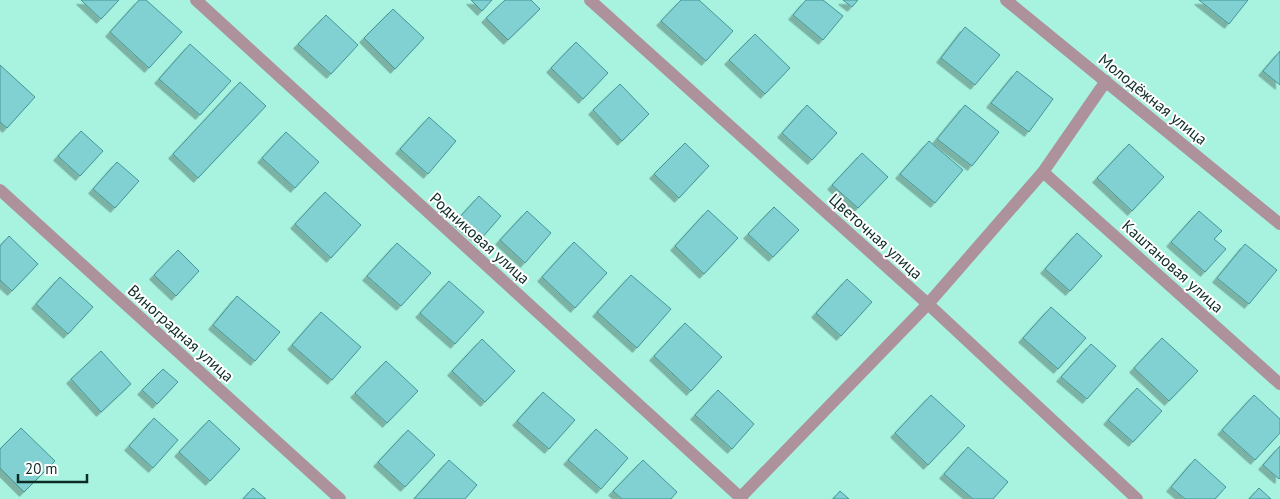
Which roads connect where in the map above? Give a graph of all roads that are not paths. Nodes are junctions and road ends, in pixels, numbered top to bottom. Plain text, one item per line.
1 (196, 0) edge
2 (590, 0) edge
3 (1006, 0) edge
4 (1106, 81) junction
5 (1043, 172) junction
6 (0, 190) edge
7 (1280, 224) edge
8 (928, 304) junction
9 (1280, 384) edge
10 (340, 499) edge
11 (740, 499) edge
12 (1137, 499) edge

1 - 11 street, Родниковая улица
2 - 8 street, Цветочная улица
3 - 4 street, Молодёжная улица
4 - 5 street
4 - 7 street, Молодёжная улица
5 - 8 street
5 - 9 street, Каштановая улица
6 - 10 street, Виноградная улица
8 - 11 street
8 - 12 street, Цветочная улица

